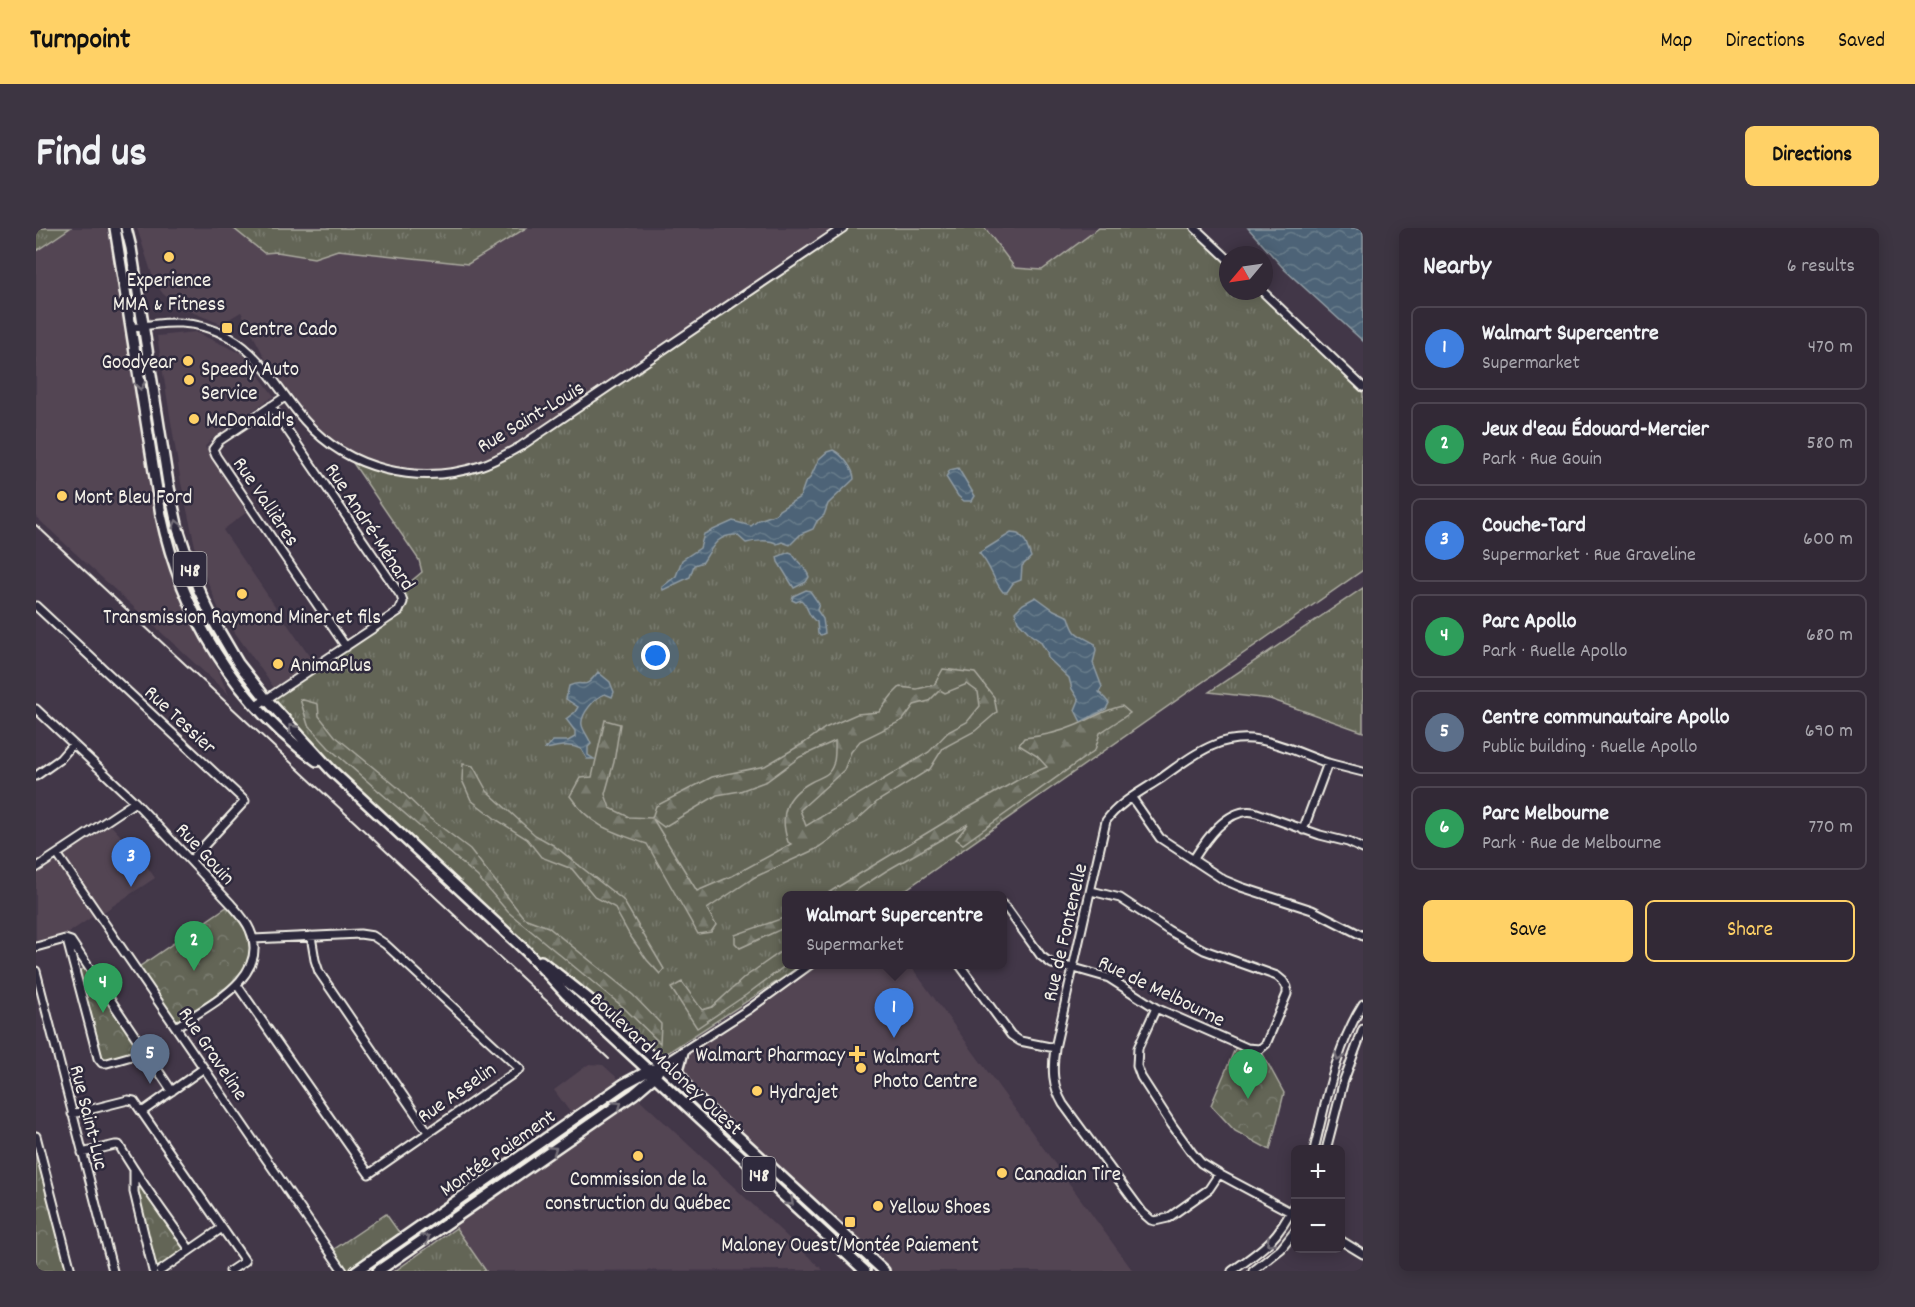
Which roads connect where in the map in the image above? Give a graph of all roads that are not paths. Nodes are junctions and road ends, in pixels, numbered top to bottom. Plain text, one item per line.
1 (115, 228) edge
2 (126, 228) edge
3 (843, 228) edge
4 (1195, 228) edge
5 (1219, 251) edge
6 (1271, 300) edge
7 (144, 325) junction
8 (132, 328) junction
9 (1363, 387) edge
10 (285, 397) junction
11 (271, 406) junction
12 (36, 606) edge
13 (346, 646) junction
14 (267, 699) junction
15 (256, 706) junction
16 (36, 709) edge
17 (73, 744) junction
18 (1328, 762) junction
19 (332, 771) junction
20 (1363, 772) edge
21 (36, 776) edge
22 (1132, 798) junction
23 (135, 802) junction
24 (1303, 830) junction
25 (1363, 849) edge
26 (57, 854) junction
27 (191, 860) junction
28 (1193, 860) junction
29 (36, 868) edge
30 (1091, 891) junction
31 (1007, 909) edge
32 (311, 936) junction
33 (1363, 936) edge
34 (253, 939) junction
35 (67, 940) junction
36 (36, 947) edge
37 (526, 951) junction
38 (1074, 968) junction
39 (804, 969) edge
40 (963, 969) edge
41 (36, 971) edge
42 (237, 985) junction
43 (1363, 1004) edge
44 (1156, 1008) junction
45 (176, 1027) junction
46 (1363, 1029) edge
47 (1055, 1048) junction
48 (146, 1052) junction
49 (683, 1053) junction
50 (660, 1066) junction
51 (204, 1068) junction
52 (651, 1073) junction
53 (172, 1091) junction
54 (702, 1105) junction
55 (142, 1112) junction
56 (72, 1114) junction
57 (428, 1132) junction
58 (36, 1136) edge
59 (1315, 1145) edge
60 (1327, 1145) edge
61 (82, 1153) junction
62 (134, 1171) junction
63 (1219, 1174) junction
64 (1291, 1213) edge
65 (1291, 1217) edge
66 (222, 1228) junction
67 (1291, 1236) edge
68 (1345, 1243) edge
69 (190, 1250) junction
70 (1363, 1254) edge
71 (71, 1271) edge
72 (113, 1271) edge
73 (153, 1271) edge
74 (160, 1271) edge
75 (230, 1271) edge
76 (343, 1271) edge
77 (356, 1271) edge
78 (378, 1271) edge
79 (865, 1271) edge
80 (884, 1271) edge
81 (1232, 1271) edge
82 (1253, 1271) edge

1 - 8 main road, Boulevard Maloney Ouest / 148
2 - 7 main road, Boulevard Maloney Ouest / 148
3 - 10 street, Rue Saint-Louis
4 - 5 street
6 - 9 street
7 - 8 street, Rue Saint-Louis
7 - 10 street, Rue Saint-Louis
14 -> 7 main road, Boulevard Maloney Ouest / 148
8 -> 15 main road, Boulevard Maloney Ouest / 148
10 - 11 street, Rue Vallières
11 - 13 street, Rue André-Ménard
11 - 13 street, Rue Vallières
12 - 27 street, Rue Tessier
13 - 14 street, Rue André-Ménard
14 - 15 street, Rue André-Ménard
19 -> 14 main road, Boulevard Maloney Ouest / 148
15 - 19 main road, Boulevard Maloney Ouest / 148
16 - 17 street, Rue Gouin
17 - 21 street
17 - 23 street, Rue Gouin
18 - 20 street, Rue de Fontenelle
18 - 22 street, Rue de Fontenelle
18 - 24 street
19 - 37 main road, Boulevard Maloney Ouest / 148
22 - 28 street
22 - 30 street, Rue de Fontenelle
23 - 26 street
23 - 27 street, Rue Gouin
24 - 25 street
24 - 28 street
26 - 29 street
26 - 45 street, Rue Graveline
27 - 34 street, Rue Gouin
28 - 33 street
30 - 38 street, Rue de Fontenelle
30 - 44 street, Rue de Melbourne
31 - 38 street, Rue de Melbourne
32 - 34 street, Rue Asselin
32 - 57 street
32 - 57 street, Rue Asselin
34 - 42 street
35 - 36 street
35 - 48 street
35 - 48 street
37 - 50 main road, Boulevard Maloney Ouest / 148
37 - 52 main road, Boulevard Maloney Ouest / 148
38 - 44 street, Rue de Melbourne
38 - 47 street, Rue de Fontenelle
39 - 49 street, Montée Paiement
40 - 47 street
41 - 56 street, Rue Saint-Luc
42 - 45 street
42 - 57 street, Rue Asselin
43 -> 59 street
44 - 63 street
45 - 51 street, Rue Graveline
46 - 60 street
47 - 63 street, Rue de Fontenelle
48 - 53 street
49 - 50 street, Montée Paiement
49 - 54 main road
50 - 52 main road, Montée Paiement
50 - 54 main road, Boulevard Maloney Ouest / 148
51 - 53 street
51 - 76 street, Rue Graveline
52 - 77 main road, Montée Paiement
78 -> 52 main road, Montée Paiement
52 -> 79 main road, Boulevard Maloney Ouest / 148
53 - 55 street
54 - 80 main road, Boulevard Maloney Ouest / 148
55 - 56 street
55 - 66 street
56 - 61 street, Rue Saint-Luc
58 - 71 street
61 - 62 street
61 - 72 street, Rue Saint-Luc
62 - 69 street
62 - 73 street
63 - 64 street
65 -> 81 street
66 - 69 street
66 - 75 street
67 - 82 street
68 - 70 street
69 - 74 street

